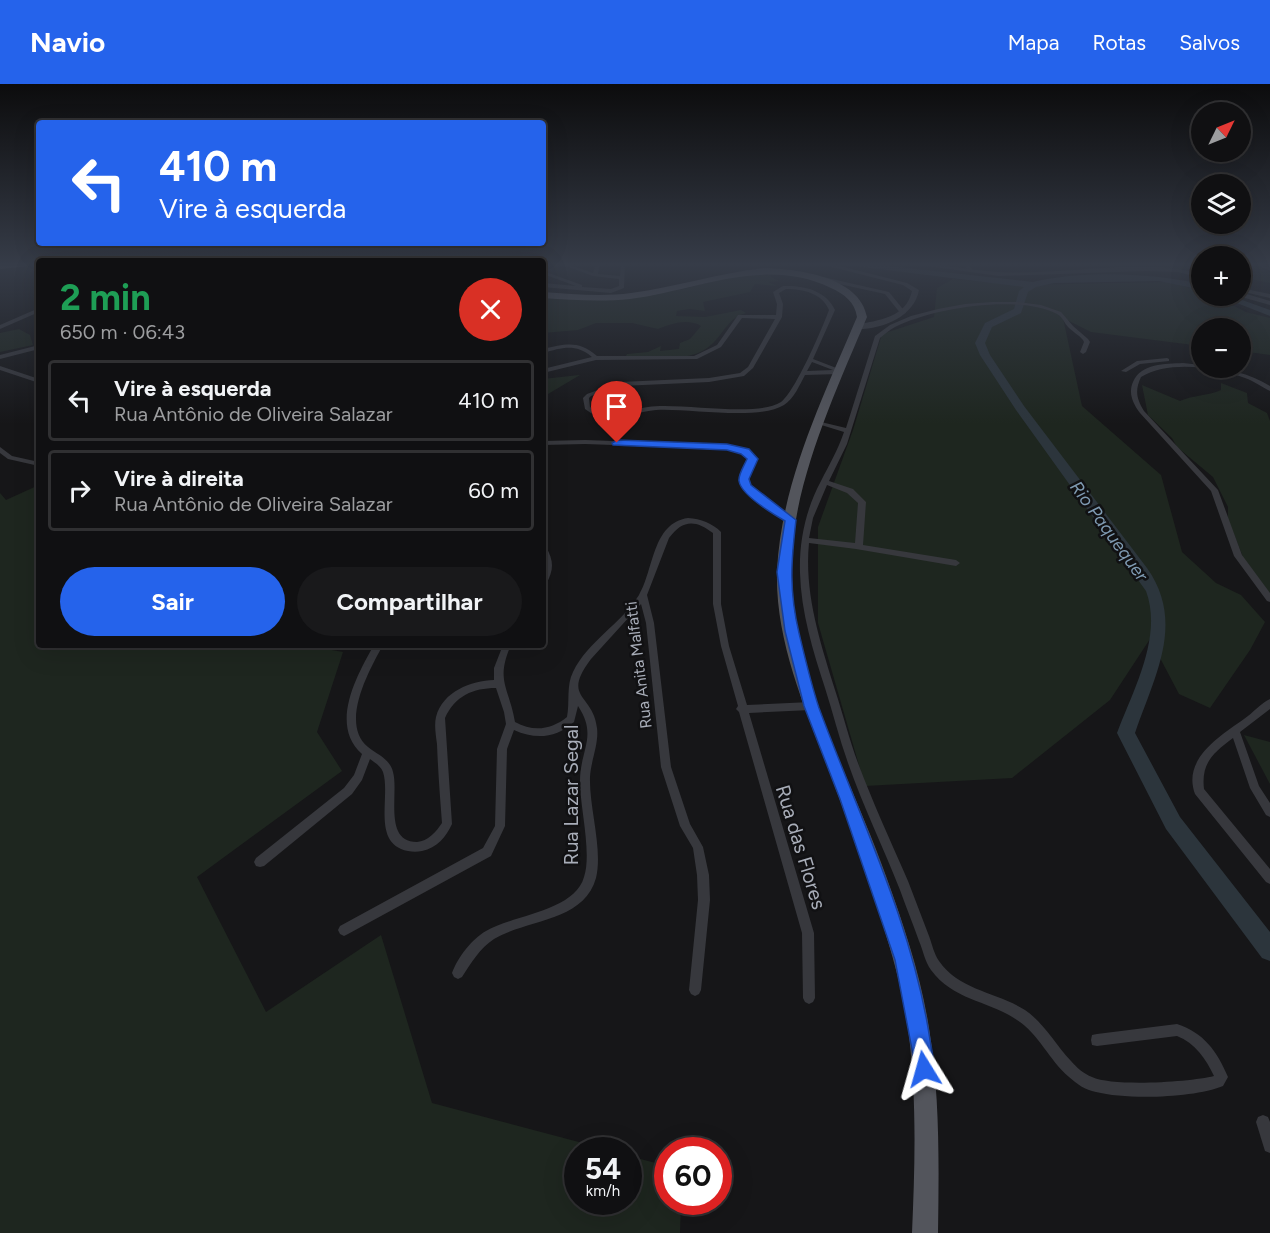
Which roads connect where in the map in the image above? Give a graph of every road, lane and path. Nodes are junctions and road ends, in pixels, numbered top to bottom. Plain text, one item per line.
1 (24, 317) edge
2 (740, 317) edge
3 (764, 317) edge
4 (779, 317) joint
5 (829, 317) edge
6 (860, 317) edge
7 (896, 317) edge
8 (923, 317) edge
9 (1063, 317) edge
10 (0, 327) edge
11 (858, 327) junction
12 (36, 348) edge
13 (546, 350) edge
14 (1083, 352) dead end
15 (0, 357) edge
16 (596, 358) junction
17 (809, 359) junction
18 (1161, 360) junction
19 (1176, 360) dead end
20 (1169, 366) junction
21 (0, 368) edge
22 (546, 371) edge
23 (839, 371) junction
24 (1124, 371) dead end
25 (802, 373) junction
26 (36, 380) edge
27 (1270, 389) edge
28 (821, 424) junction
29 (848, 431) junction
30 (546, 443) edge
31 (0, 450) edge
32 (36, 463) edge
33 (824, 482) junction
34 (791, 520) junction
35 (805, 540) junction
36 (859, 546) junction
37 (546, 556) edge
38 (956, 563) dead end
39 (546, 578) edge
40 (643, 595) junction
41 (1270, 599) edge
42 (377, 648) edge
43 (506, 648) edge
44 (497, 684) junction
45 (574, 692) junction
46 (1270, 703) edge
47 (811, 706) junction
48 (741, 709) junction
49 (511, 724) junction
50 (1235, 730) junction
51 (367, 753) junction
52 (1270, 812) edge
53 (260, 862) dead end
54 (1270, 878) edge
55 (344, 930) dead end
56 (458, 973) dead end
57 (695, 990) dead end
58 (809, 998) dead end
59 (1097, 1040) dead end
60 (1263, 1122) dead end
61 (1270, 1146) edge
62 (925, 1233) edge

1 - 10 street
2 - 16 street
3 - 4 street
4 - 25 street
5 - 17 street
6 - 11 main road
7 - 11 street
8 - 29 street
9 - 14 street
11 - 23 main road
12 - 15 street
13 - 16 street
16 - 22 street
17 - 23 street
17 - 25 street
18 - 19 street
18 - 20 street
18 - 24 street
20 - 27 street
20 - 41 street
21 - 26 street
23 - 25 street
23 - 28 main road
28 - 29 street
28 - 34 main road
29 - 33 street
30 - 34 street
31 - 32 street
33 - 35 street
33 - 36 street
34 - 47 main road
35 - 36 street
35 - 59 street
36 - 38 street
37 - 39 street
40 - 45 street
40 - 48 street, Rua Anita Malfatti
40 - 57 street, Rua Anita Malfatti
42 - 51 street
43 - 44 street
44 - 49 street
44 - 51 street
45 - 49 street
45 - 56 street, Rua Lazar Segal
46 - 50 street
47 - 48 street
47 - 62 main road
48 - 58 street, Rua das Flores
49 - 55 street
50 - 52 street
50 - 54 street
51 - 53 street
60 - 61 street

